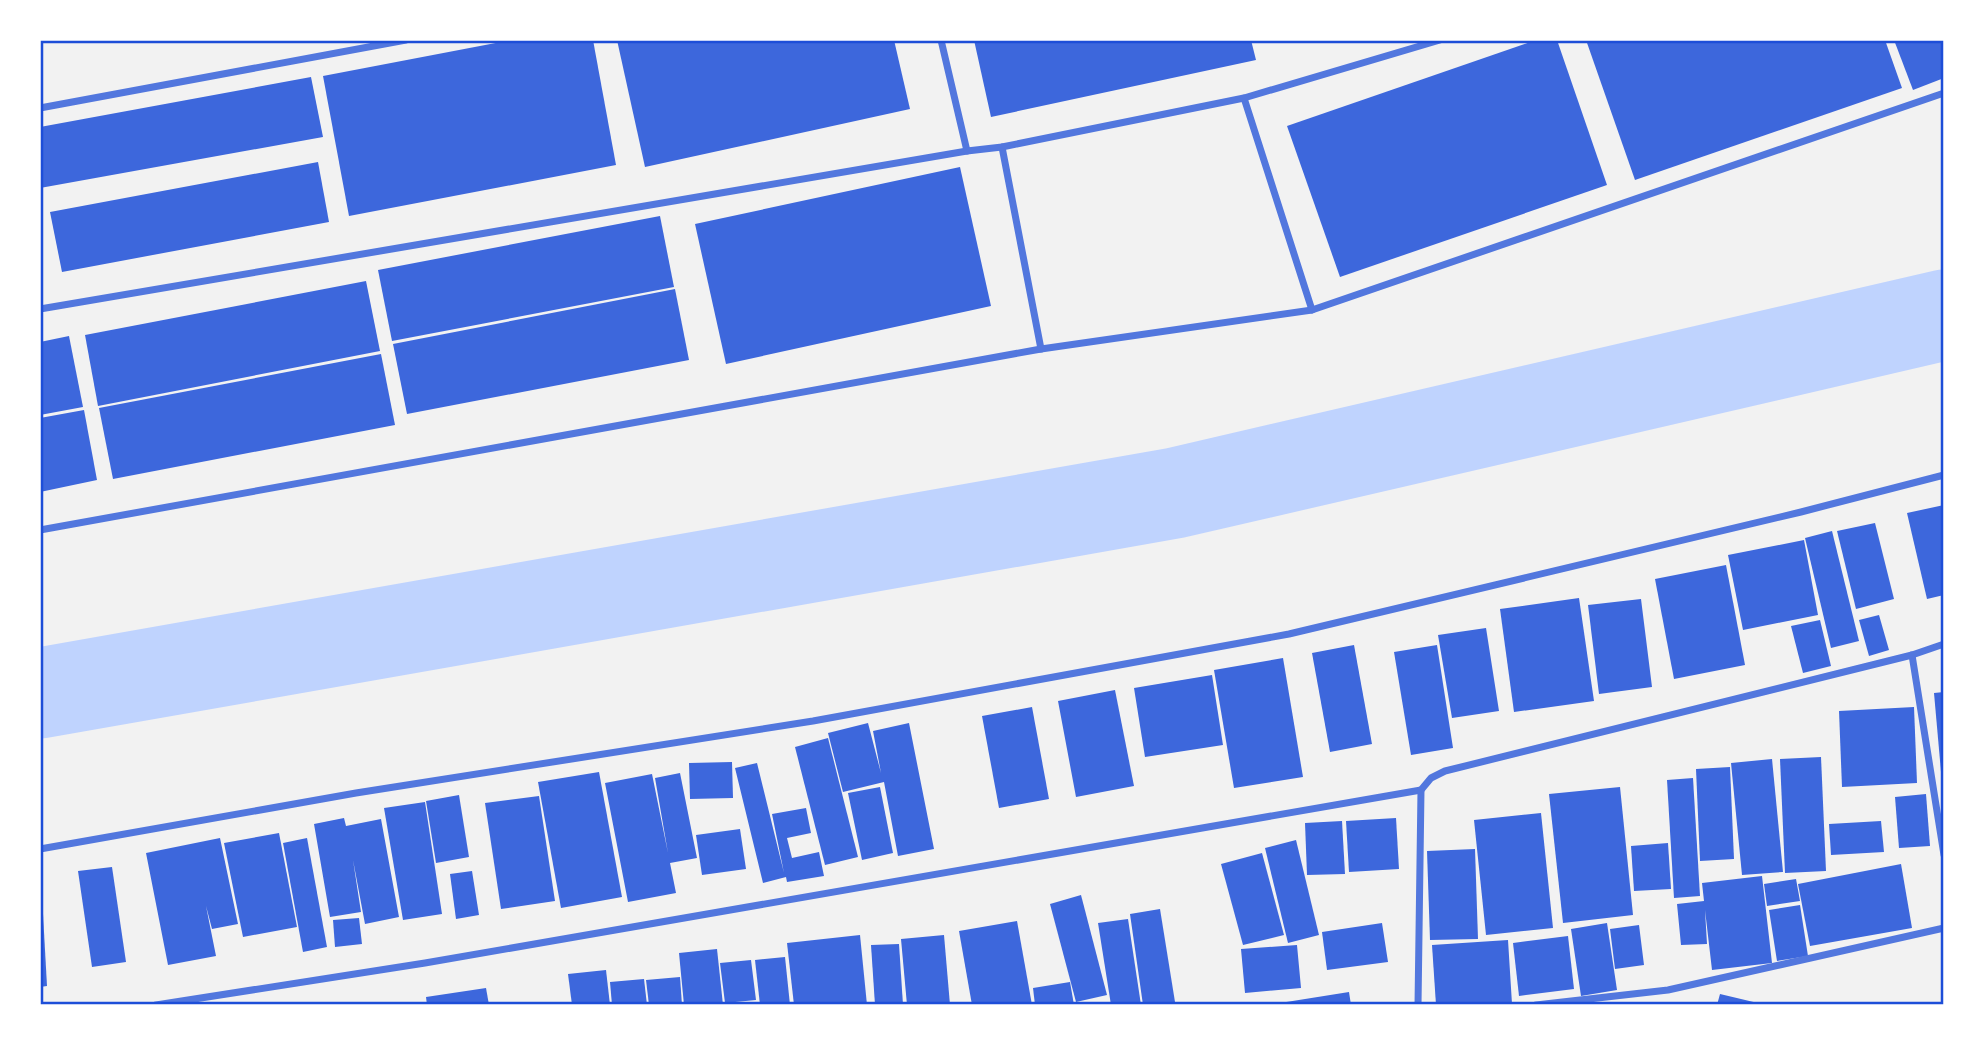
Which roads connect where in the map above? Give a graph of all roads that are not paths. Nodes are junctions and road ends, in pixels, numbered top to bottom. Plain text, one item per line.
1 (406, 40) edge
2 (941, 40) edge
3 (1440, 40) edge
4 (1944, 93) edge
5 (1244, 98) junction
6 (40, 108) edge
7 (1002, 147) junction
8 (967, 151) junction
9 (40, 309) edge
10 (1311, 310) junction
11 (1041, 349) junction
12 (1944, 475) edge
13 (40, 530) edge
14 (1944, 644) edge
15 (1912, 655) junction
16 (1421, 790) junction
17 (40, 849) edge
18 (1944, 855) edge
19 (1944, 928) edge
20 (156, 1005) edge
21 (1419, 1005) edge
22 (1536, 1005) edge

1 - 6 street
2 - 8 street
3 - 5 street
4 - 10 street
5 - 7 street
5 - 10 street
7 - 8 street
7 - 11 street
8 - 9 street
10 - 11 street
11 - 13 street
12 - 17 street
14 - 15 street
15 - 16 street
15 - 18 street
16 - 20 street
16 - 21 street
19 - 22 street

